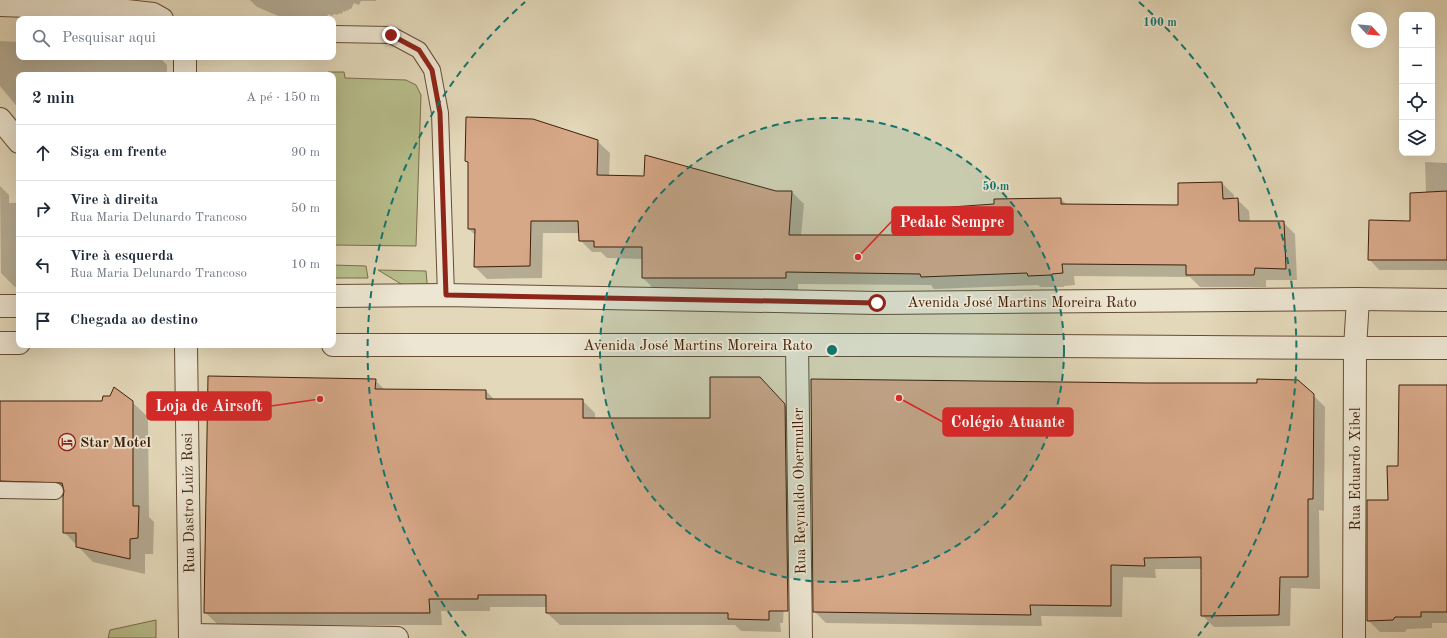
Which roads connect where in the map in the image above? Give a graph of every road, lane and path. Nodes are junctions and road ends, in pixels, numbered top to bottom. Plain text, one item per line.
1 (0, 5) edge
2 (157, 16) edge
3 (336, 34) edge
4 (185, 60) edge
5 (185, 72) edge
6 (0, 119) edge
7 (16, 138) edge
8 (446, 295) junction
9 (336, 296) edge
10 (1358, 299) junction
11 (1447, 300) edge
12 (0, 306) edge
13 (16, 306) edge
14 (0, 343) edge
15 (16, 343) edge
16 (336, 344) edge
17 (797, 345) junction
18 (186, 348) edge
19 (1355, 348) junction
20 (1447, 348) edge
21 (0, 490) edge
22 (55, 491) dead end
23 (190, 636) edge
24 (397, 638) edge
25 (801, 638) edge
26 (1354, 638) edge

1 - 2 street
3 - 8 lane
4 - 5 street
6 - 7 street
8 - 9 street, Avenida José Martins Moreira Rato
8 - 10 street, Avenida José Martins Moreira Rato
10 - 11 street, Avenida José Martins Moreira Rato
10 - 19 street, Rua Eduardo Xibel
12 - 13 street
14 - 15 street
16 - 17 street, Avenida José Martins Moreira Rato
17 - 19 street, Avenida José Martins Moreira Rato
17 - 25 street, Rua Reynaldo Obermuller
18 - 23 street, Rua Dastro Luiz Rosi
19 - 20 street, Avenida José Martins Moreira Rato
19 - 26 street, Rua Eduardo Xibel
21 - 22 lane
23 - 24 street

